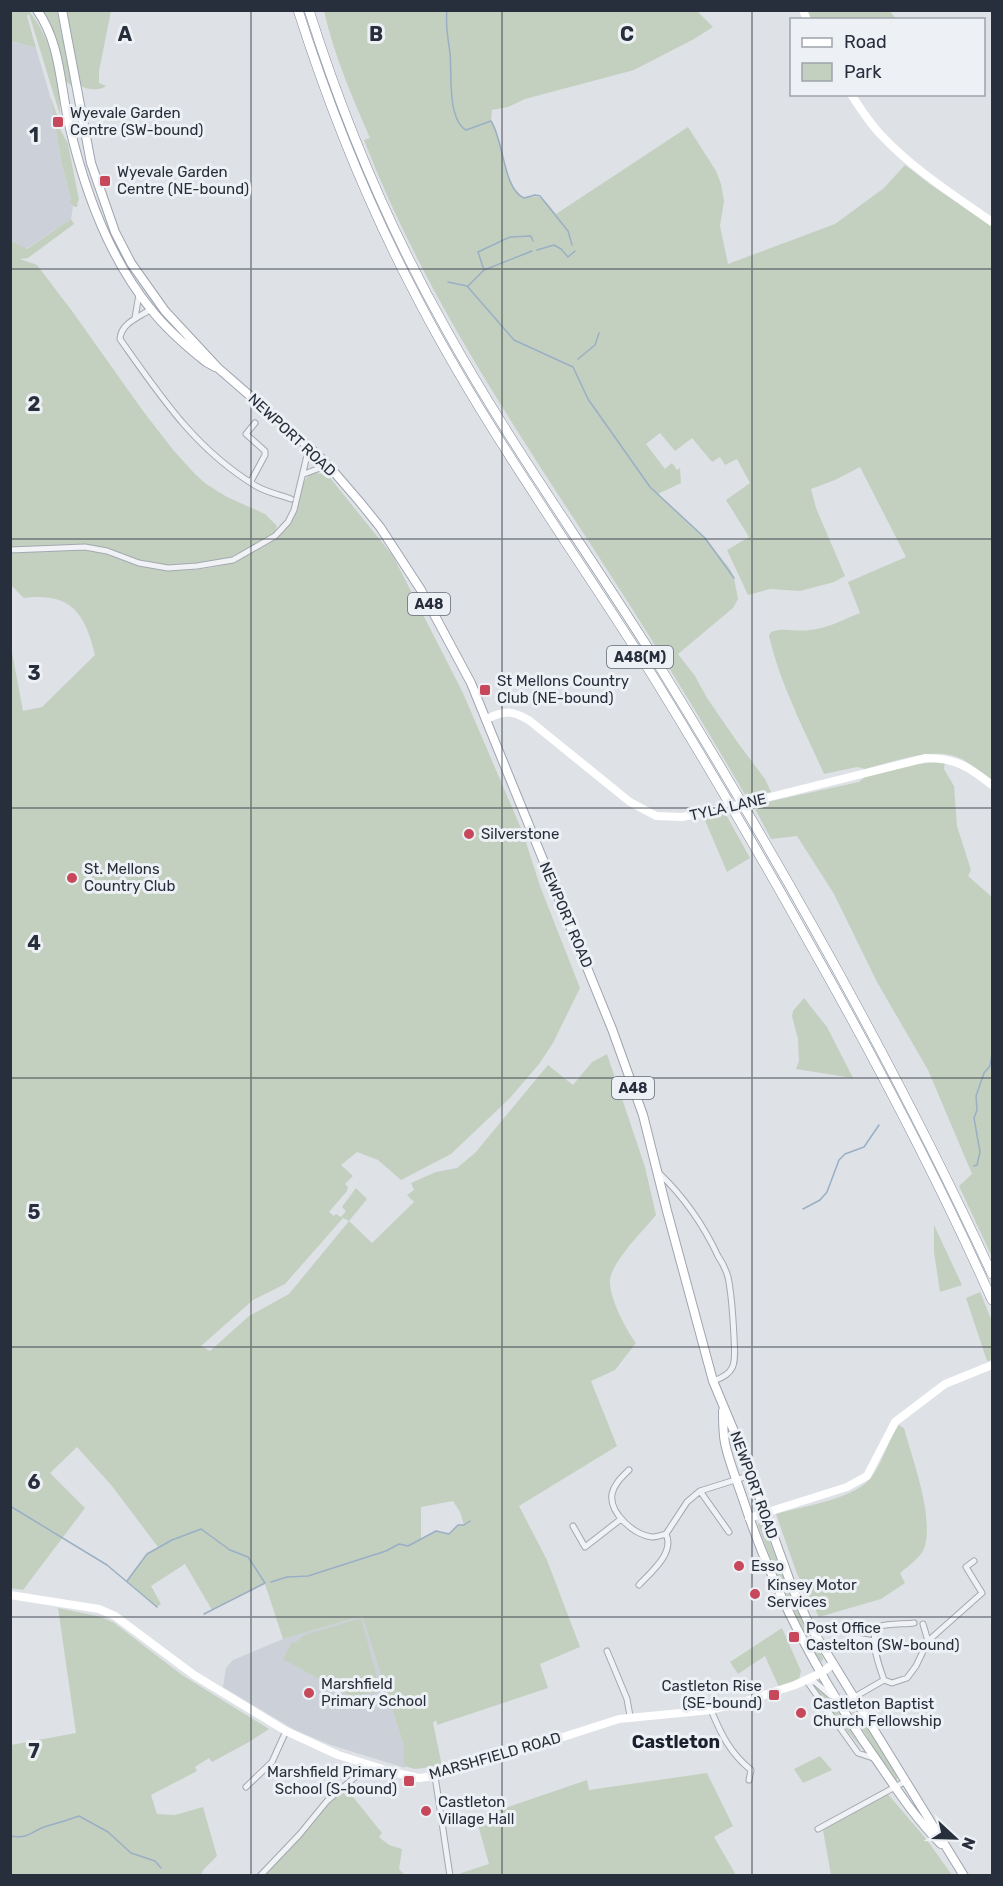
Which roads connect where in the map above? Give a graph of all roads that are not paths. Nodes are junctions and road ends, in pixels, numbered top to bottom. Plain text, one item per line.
1 (37, 10) edge
2 (62, 10) edge
3 (298, 10) edge
4 (309, 10) edge
5 (852, 96) edge
6 (993, 222) edge
7 (139, 294) junction
8 (158, 303) junction
9 (150, 309) junction
10 (135, 318) junction
11 (218, 368) junction
12 (255, 423) dead end
13 (309, 447) junction
14 (328, 465) junction
15 (303, 474) junction
16 (251, 481) junction
17 (291, 499) dead end
18 (10, 550) edge
19 (486, 719) junction
20 (993, 785) edge
21 (658, 1172) junction
22 (993, 1274) edge
23 (993, 1300) edge
24 (992, 1365) edge
25 (713, 1381) junction
26 (722, 1404) junction
27 (628, 1470) dead end
28 (751, 1475) junction
29 (737, 1479) junction
30 (700, 1491) junction
31 (766, 1512) junction
32 (749, 1518) junction
33 (621, 1519) junction
34 (573, 1526) dead end
35 (729, 1532) dead end
36 (666, 1534) junction
37 (974, 1561) dead end
38 (639, 1585) dead end
39 (10, 1596) edge
40 (914, 1623) dead end
41 (922, 1624) dead end
42 (851, 1637) dead end
43 (874, 1641) junction
44 (928, 1641) junction
45 (607, 1651) dead end
46 (833, 1664) junction
47 (821, 1673) junction
48 (806, 1680) junction
49 (884, 1680) junction
50 (855, 1696) junction
51 (838, 1704) junction
52 (711, 1710) junction
53 (630, 1716) junction
54 (286, 1731) junction
55 (875, 1758) junction
56 (272, 1762) junction
57 (369, 1765) junction
58 (759, 1766) dead end
59 (278, 1767) dead end
60 (751, 1770) junction
61 (435, 1776) junction
62 (749, 1780) dead end
63 (906, 1781) junction
64 (246, 1787) dead end
65 (895, 1787) junction
66 (818, 1829) dead end
67 (946, 1848) junction
68 (260, 1875) edge
69 (450, 1875) edge
70 (964, 1875) edge

1 - 7 main road, NEWPORT ROAD / A48
2 - 8 main road, NEWPORT ROAD / A48
3 - 23 highway, A48(M)
4 - 22 highway, A48(M)
5 - 6 street
7 - 9 main road, NEWPORT ROAD / A48
7 - 10 street
8 - 9 street
8 - 11 main road, NEWPORT ROAD / A48
9 - 10 street
9 - 11 main road, NEWPORT ROAD / A48
10 - 16 street
11 - 13 main road, NEWPORT ROAD / A48
12 - 16 street
13 - 14 main road, NEWPORT ROAD / A48
13 - 15 street
14 - 15 street
14 - 19 main road, NEWPORT ROAD / A48
15 - 18 street
16 - 17 street
19 - 20 street, TYLA LANE, bridge
19 - 21 main road, NEWPORT ROAD / A48
21 - 25 main road, NEWPORT ROAD / A48
21 - 25 street
24 - 31 street
25 - 26 main road, NEWPORT ROAD / A48
26 - 28 main road, NEWPORT ROAD / A48
26 - 29 main road, NEWPORT ROAD / A48
27 - 33 street
28 - 29 street
28 - 31 main road, NEWPORT ROAD / A48
29 - 30 street
29 - 32 main road, NEWPORT ROAD / A48
30 - 35 street
30 - 36 street
31 - 32 street
31 - 46 main road, NEWPORT ROAD / A48
32 - 47 main road, NEWPORT ROAD / A48
33 - 34 street
33 - 36 street
36 - 38 street
37 - 44 street
39 - 54 street, MARSHFIELD ROAD
40 - 43 street
41 - 44 street
42 - 43 street
43 - 49 street
44 - 49 street
45 - 53 street
46 - 47 street, MARSHFIELD ROAD
46 - 50 main road, NEWPORT ROAD / A48
47 - 48 street, MARSHFIELD ROAD
47 - 51 main road, NEWPORT ROAD / A48
48 - 51 street
48 - 52 street, MARSHFIELD ROAD
48 - 55 street, NEWPORT ROAD
49 - 50 street
50 - 51 street
50 - 63 main road, NEWPORT ROAD / A48
51 - 55 main road, NEWPORT ROAD / A48
52 - 53 street, MARSHFIELD ROAD
52 - 60 street
53 - 61 street, MARSHFIELD ROAD
54 - 56 street
54 - 57 street, MARSHFIELD ROAD
55 - 65 main road, NEWPORT ROAD / A48
56 - 59 street
56 - 64 street
57 - 61 street, MARSHFIELD ROAD
57 - 68 street
58 - 60 street
60 - 62 street
61 - 69 street
63 - 65 street
63 - 67 main road, NEWPORT ROAD / A48
65 - 66 street
65 - 67 main road, NEWPORT ROAD / A48
67 - 70 main road, NEWPORT ROAD / A48

